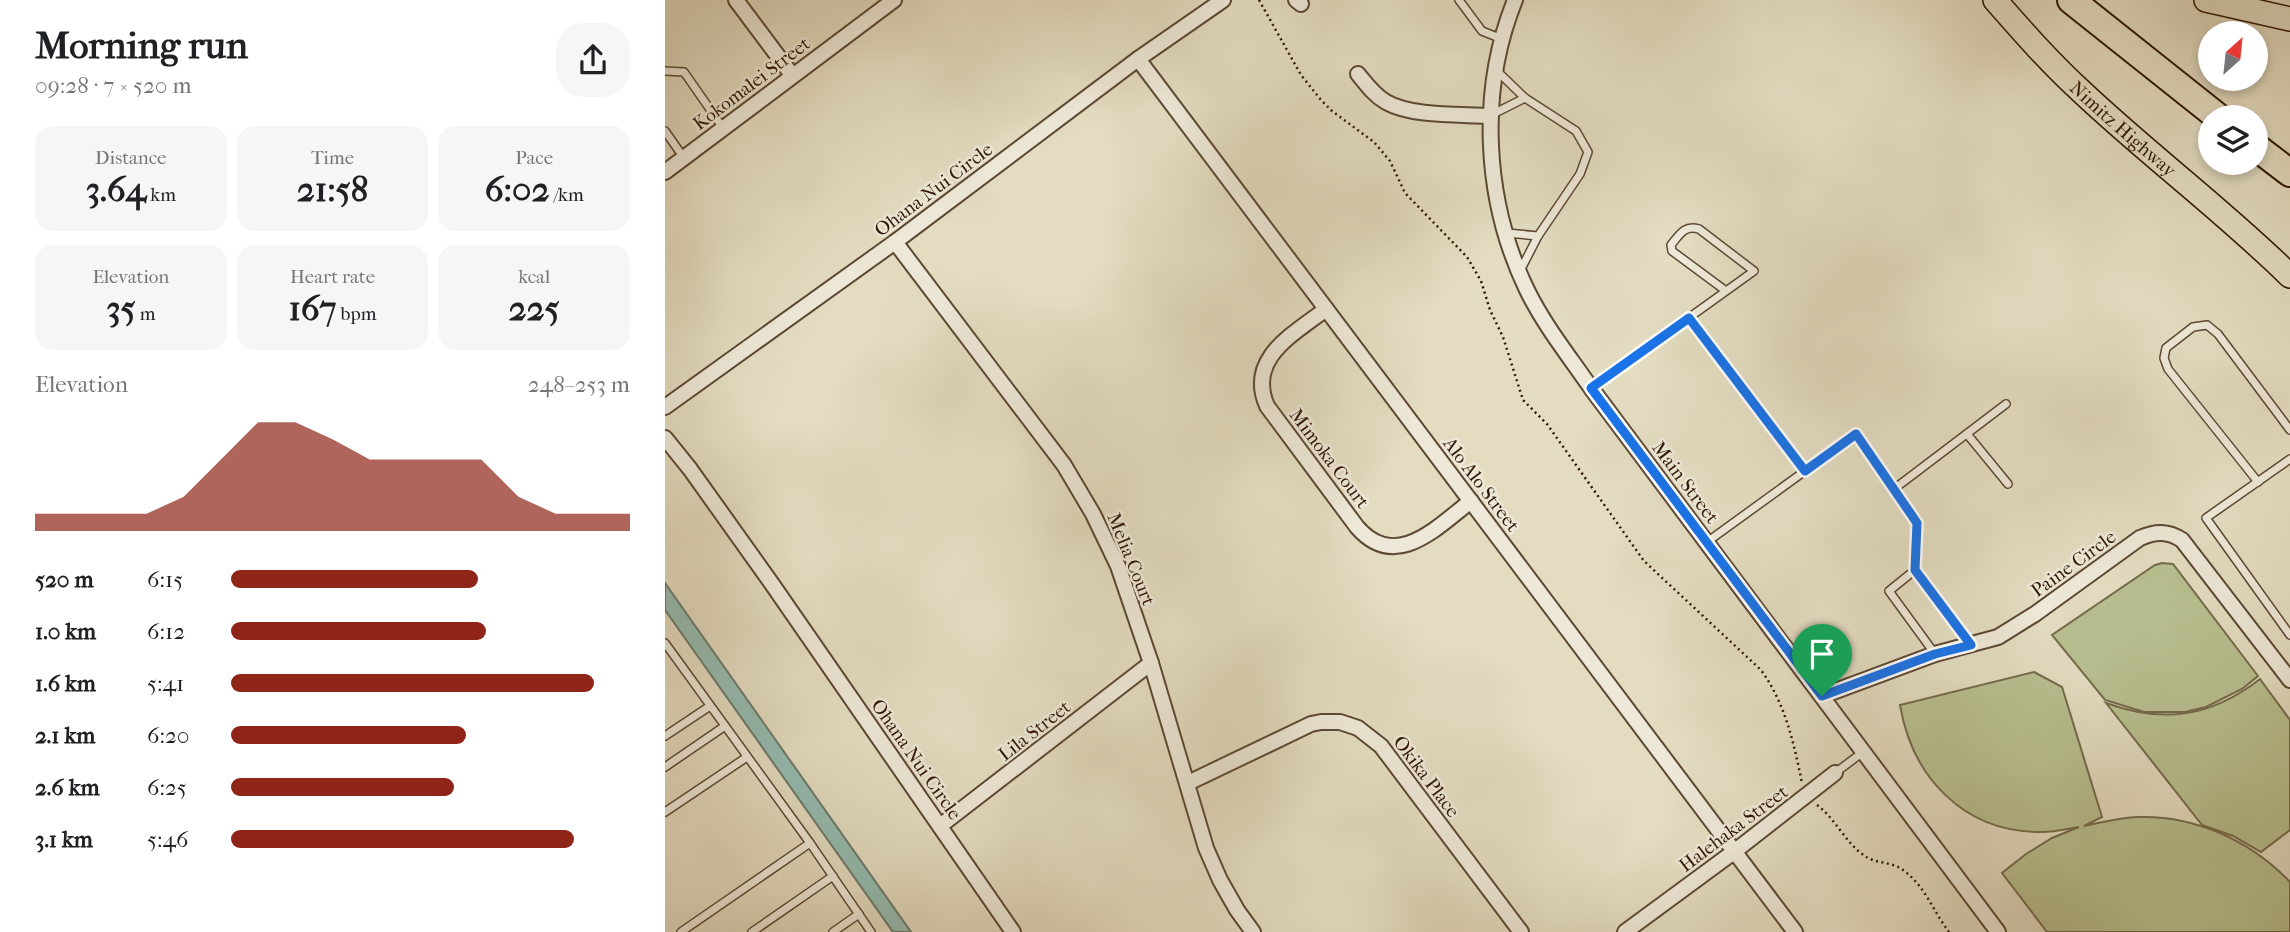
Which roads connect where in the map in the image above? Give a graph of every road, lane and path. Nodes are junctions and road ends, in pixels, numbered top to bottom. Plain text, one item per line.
1 (736, 0) edge
2 (894, 0) edge
3 (1223, 0) edge
4 (1259, 0) edge
5 (1459, 0) edge
6 (1515, 0) edge
7 (1994, 0) edge
8 (2071, 0) edge
9 (2206, 0) edge
10 (2283, 18) edge
11 (1503, 39) junction
12 (1138, 59) junction
13 (1496, 69) junction
14 (665, 71) edge
15 (1358, 74) dead end
16 (792, 75) junction
17 (1525, 98) junction
18 (2203, 105) edge
19 (1491, 116) junction
20 (724, 129) junction
21 (665, 131) edge
22 (2268, 156) edge
23 (684, 158) junction
24 (665, 172) edge
25 (2290, 173) edge
26 (1506, 232) junction
27 (1538, 236) junction
28 (895, 242) junction
29 (1520, 271) junction
30 (2290, 276) edge
31 (1726, 291) junction
32 (1326, 309) junction
33 (1689, 318) junction
34 (1591, 388) junction
35 (2006, 404) dead end
36 (665, 407) edge
37 (2290, 430) edge
38 (1967, 434) junction
39 (665, 438) edge
40 (2290, 458) edge
41 (1805, 471) junction
42 (2258, 482) junction
43 (2008, 484) dead end
44 (1894, 489) junction
45 (1471, 501) junction
46 (1707, 542) junction
47 (1915, 570) junction
48 (2290, 635) edge
49 (665, 643) edge
50 (1971, 645) junction
51 (1935, 654) junction
52 (1151, 663) junction
53 (2290, 680) edge
54 (1822, 696) junction
55 (710, 706) junction
56 (726, 726) junction
57 (665, 736) edge
58 (1863, 752) junction
59 (747, 757) junction
60 (665, 766) edge
61 (1835, 773) joint
62 (1188, 783) junction
63 (1809, 795) junction
64 (665, 813) edge
65 (940, 826) junction
66 (810, 843) junction
67 (1735, 851) junction
68 (833, 876) junction
69 (859, 914) junction
70 (681, 932) edge
71 (752, 932) edge
72 (833, 932) edge
73 (871, 932) edge
74 (1013, 932) edge
75 (1253, 932) edge
76 (1521, 932) edge
77 (1625, 932) edge
78 (1795, 932) edge
79 (1949, 932) edge
80 (1998, 932) edge

1 - 16 street
2 - 16 street, Kokomalei Street
3 - 12 street, Ohana Nui Circle
4 - 63 path
5 - 11 lane
6 - 11 street, Main Street
7 - 30 main road, Nimitz Highway
8 - 18 highway
9 - 10 main road
11 - 13 street, Main Street
12 - 28 street, Ohana Nui Circle
12 - 32 street, Alo Alo Street
13 - 17 lane
13 - 19 street, Main Street
14 - 20 lane
15 - 19 street
16 - 20 street, Kokomalei Street
17 - 19 lane
17 - 27 lane
19 - 26 street, Main Street
20 - 23 street, Kokomalei Street
21 - 23 lane
22 - 25 highway
23 - 24 street, Kokomalei Street
26 - 27 lane
26 - 29 street, Main Street
27 - 29 lane
28 - 36 street, Ohana Nui Circle
28 - 52 street, Melia Court
29 - 34 street, Main Street
31 - 31 lane
31 - 33 lane
32 - 45 street, Alo Alo Street
32 - 45 street, Mimoka Court
33 - 34 lane
33 - 41 lane
34 - 46 street, Main Street
35 - 38 lane
37 - 42 lane
38 - 43 lane
38 - 44 lane
39 - 65 street, Ohana Nui Circle
40 - 42 lane
41 - 44 lane
41 - 46 lane
42 - 48 lane
44 - 47 lane
45 - 67 street, Alo Alo Street
46 - 54 street, Main Street
47 - 50 lane
47 - 51 lane
49 - 55 lane
50 - 51 street, Paine Circle
50 - 53 street, Paine Circle
51 - 54 street, Paine Circle
52 - 62 street, Melia Court
52 - 65 street, Lila Street
54 - 58 street, Main Street
55 - 56 lane
55 - 57 lane
56 - 59 lane
56 - 60 lane
58 - 61 lane, Halehaka Street
58 - 80 street, Main Street
59 - 64 lane
59 - 66 lane
61 - 63 street, Halehaka Street
62 - 75 street, Melia Court
62 - 76 street, Okika Place
63 - 67 street, Halehaka Street
63 - 79 path
65 - 74 street, Ohana Nui Circle
66 - 68 lane
66 - 70 lane
67 - 77 street, Halehaka Street
67 - 78 street, Alo Alo Street
68 - 69 lane
68 - 71 lane
69 - 72 lane
69 - 73 lane

